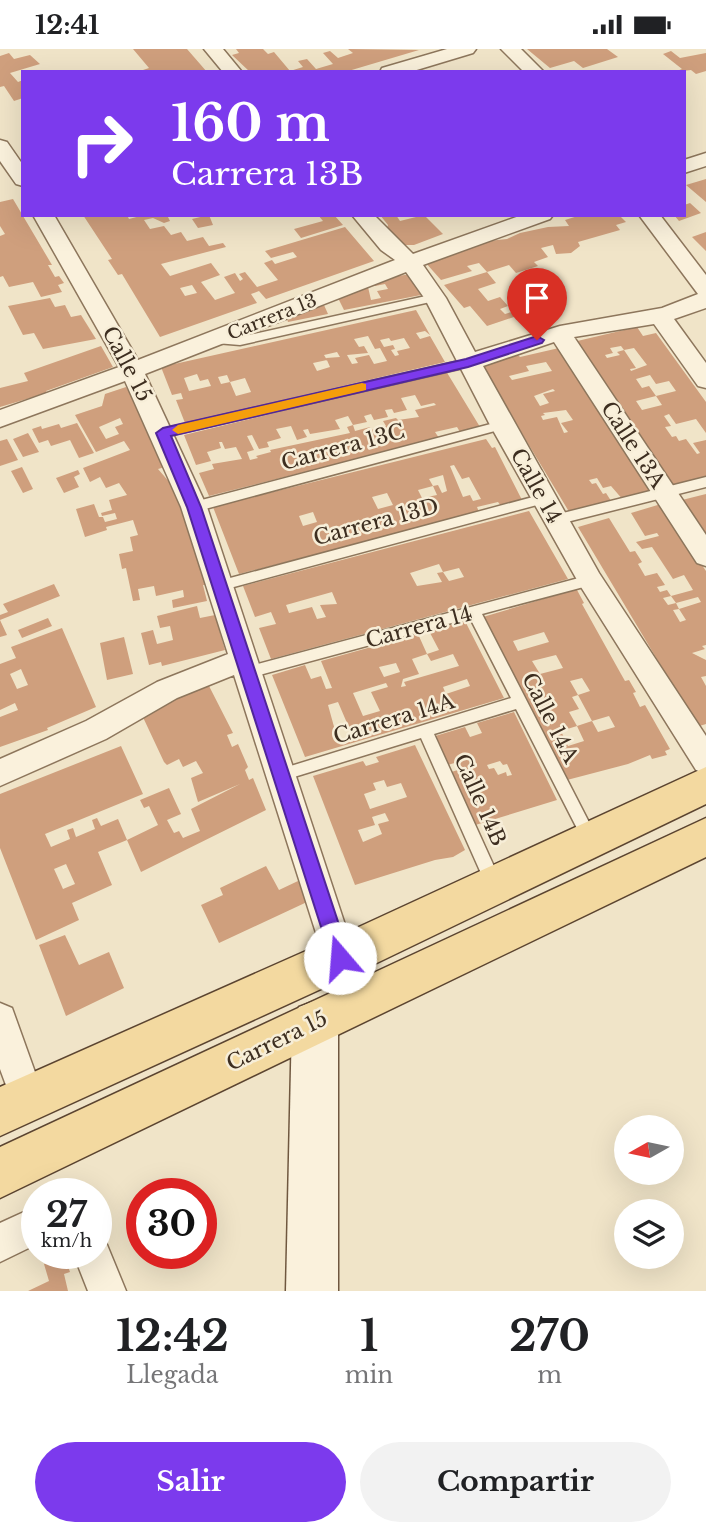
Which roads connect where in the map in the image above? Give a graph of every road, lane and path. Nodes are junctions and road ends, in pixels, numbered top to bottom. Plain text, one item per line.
1 (213, 49) edge
2 (467, 49) edge
3 (510, 49) edge
4 (231, 70) edge
5 (396, 70) edge
6 (533, 70) edge
7 (0, 146) edge
8 (706, 159) edge
9 (686, 166) edge
10 (21, 179) edge
11 (21, 183) edge
12 (0, 190) edge
13 (44, 217) edge
14 (364, 217) edge
15 (537, 217) edge
16 (651, 217) edge
17 (410, 262) junction
18 (706, 290) edge
19 (435, 298) junction
20 (706, 299) edge
21 (659, 314) junction
22 (560, 333) junction
23 (216, 339) junction
24 (468, 363) junction
25 (131, 368) junction
26 (706, 380) edge
27 (0, 419) edge
28 (502, 425) junction
29 (163, 433) junction
30 (706, 482) edge
31 (663, 491) junction
32 (194, 507) junction
33 (550, 510) junction
34 (706, 556) edge
35 (590, 580) junction
36 (219, 586) junction
37 (474, 613) junction
38 (246, 666) junction
39 (518, 702) junction
40 (426, 732) junction
41 (706, 761) edge
42 (0, 773) edge
43 (281, 775) junction
44 (706, 785) edge
45 (706, 837) edge
46 (591, 841) junction
47 (495, 886) junction
48 (340, 958) junction
49 (0, 1019) edge
50 (315, 1023) junction
51 (14, 1106) edge
52 (0, 1173) edge
53 (21, 1232) edge
54 (0, 1243) edge
55 (98, 1269) edge
56 (107, 1291) edge
57 (312, 1291) edge

1 - 4 street
2 - 5 street
3 - 6 street
7 - 10 street
8 - 9 street
11 - 12 street
13 - 25 street, Calle 15
14 - 17 street, Calle 14
15 - 17 street, Carrera 13
16 - 18 street
17 - 19 street, Calle 14
17 - 23 street, Carrera 13
19 - 23 lane
19 - 24 street, Calle 14
20 - 21 street
21 - 22 street
21 - 26 street
22 - 24 street
22 - 31 street, Calle 13A
23 - 25 street, Carrera 13
24 - 28 street, Calle 14
24 - 29 lane
25 - 27 street, Carrera 13
25 - 29 street, Calle 15
28 - 32 lane, Carrera 13C
28 - 33 street, Calle 14
29 - 32 street, Calle 15
30 - 31 lane
31 - 33 lane
31 - 34 street, Calle 13A
32 - 36 street, Calle 15
33 - 35 street, Calle 14
33 - 36 lane, Carrera 13D
35 - 37 lane, Carrera 14
35 - 41 street, Calle 14
36 - 38 street, Calle 15
37 - 38 lane, Carrera 14
37 - 39 lane, Calle 14A
38 - 42 street, Carrera 14
38 - 43 street, Calle 15
39 - 40 lane, Carrera 14A
39 - 46 lane, Calle 14A
40 - 43 lane, Carrera 14A
40 - 47 lane, Calle 14B
43 - 48 street, Calle 15
44 - 46 main road
45 - 50 main road, Carrera 15
46 - 47 main road
47 - 48 main road
48 - 51 main road
49 - 51 street
50 - 52 main road, Carrera 15
50 - 57 street
53 - 54 street
55 - 56 street

